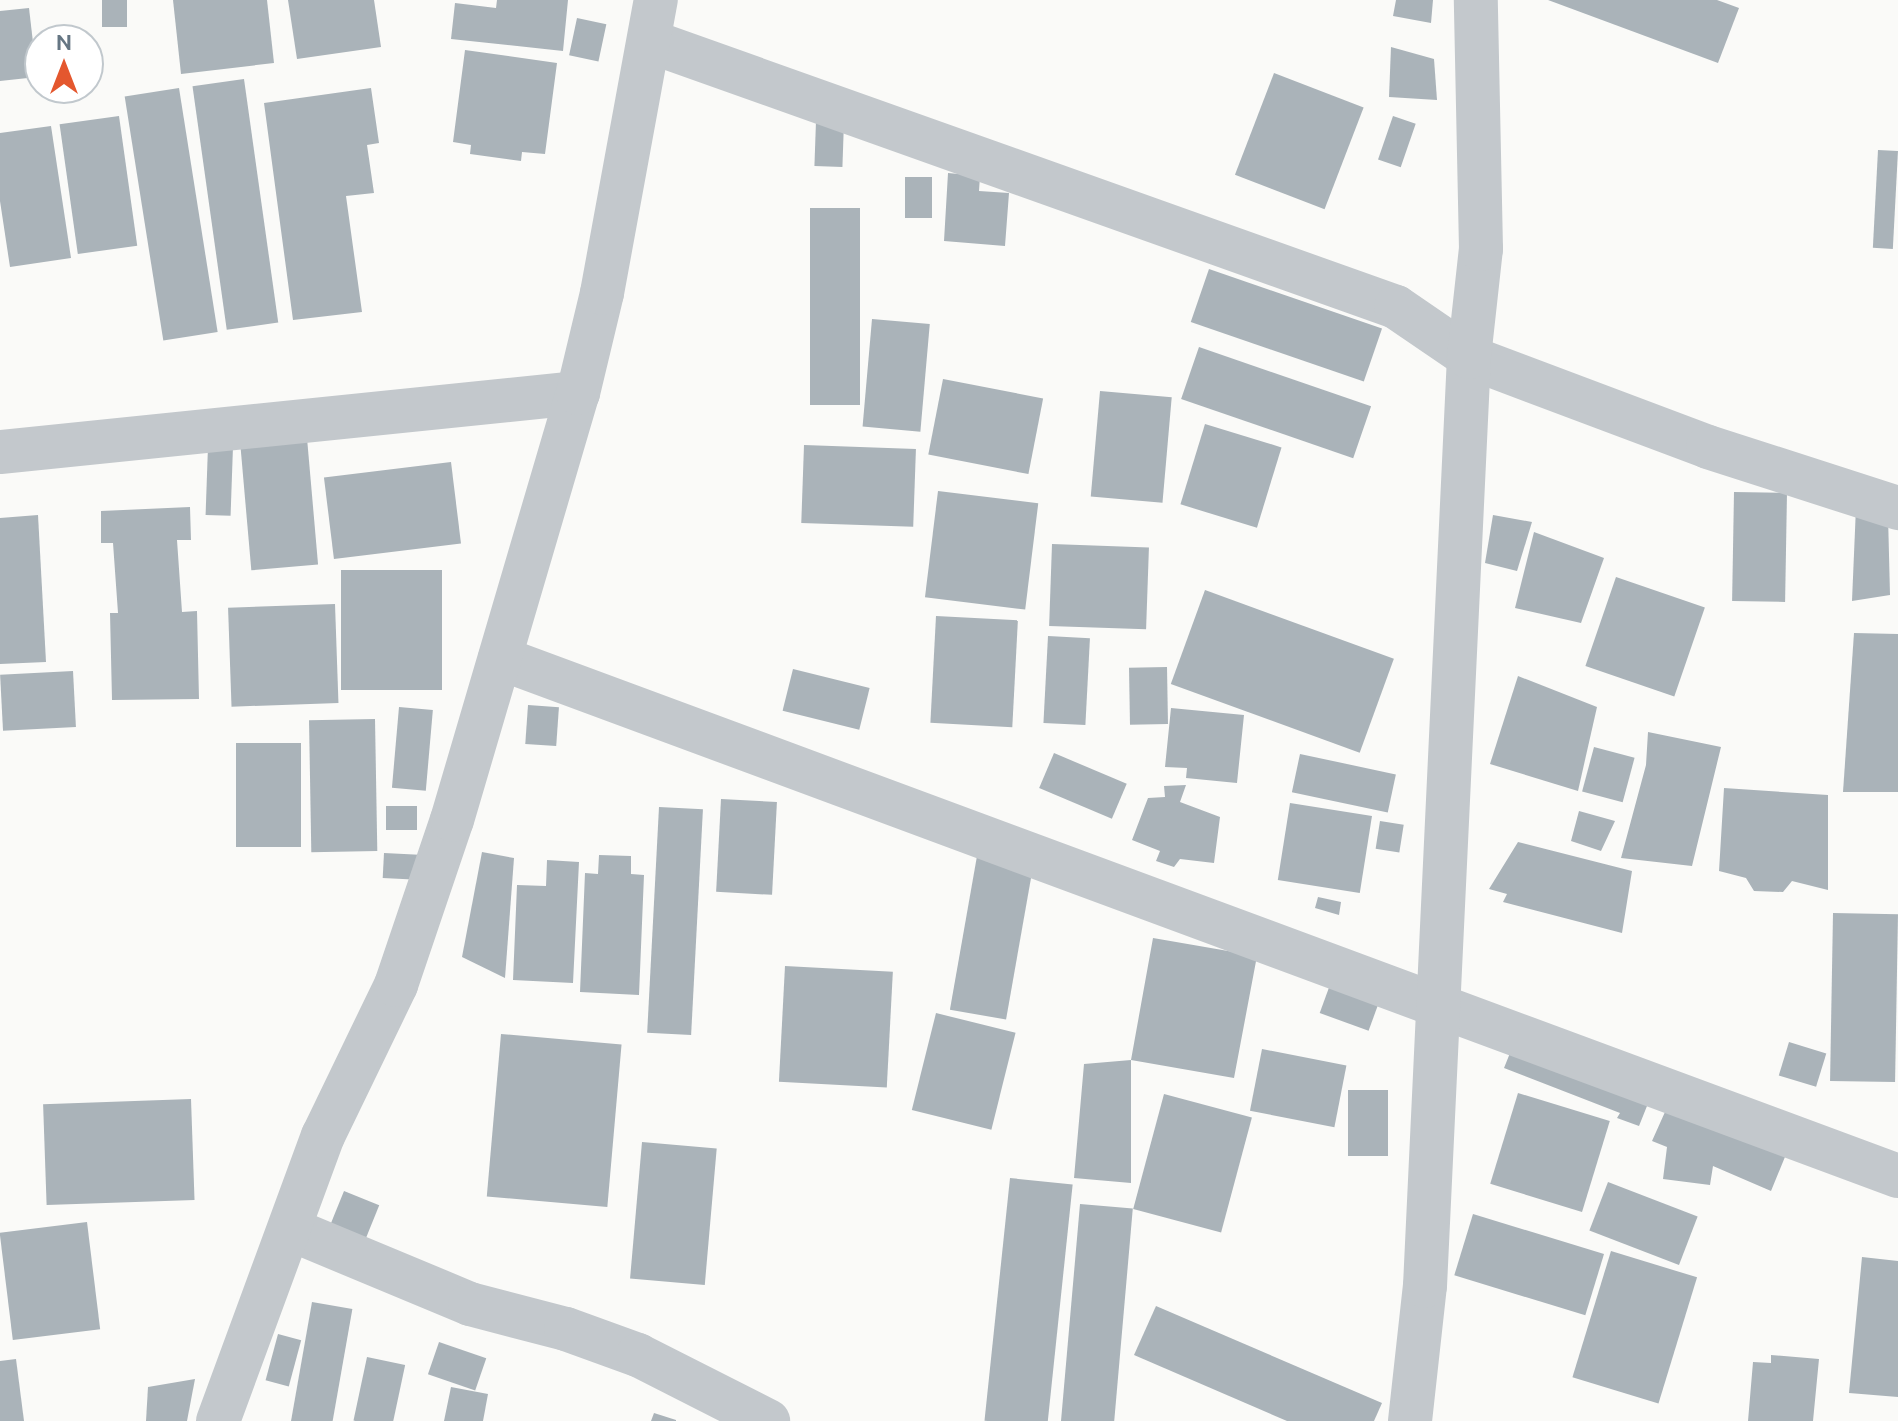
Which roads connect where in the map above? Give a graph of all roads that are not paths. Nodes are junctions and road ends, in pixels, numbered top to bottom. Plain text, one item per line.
1 (1476, 0) edge
2 (652, 20) edge
3 (1469, 357) junction
4 (578, 393) junction
5 (0, 452) edge
6 (1898, 508) edge
7 (500, 658) junction
8 (1440, 1003) junction
9 (1898, 1176) edge
10 (290, 1229) junction
11 (218, 1421) edge
12 (768, 1421) edge
13 (1410, 1421) edge

1 - 3 street
2 - 3 street
2 - 4 street
3 - 6 street
3 - 8 street
4 - 5 street
4 - 7 street
7 - 8 street
7 - 10 street
8 - 9 street
8 - 13 street
10 - 11 street
10 - 12 street

